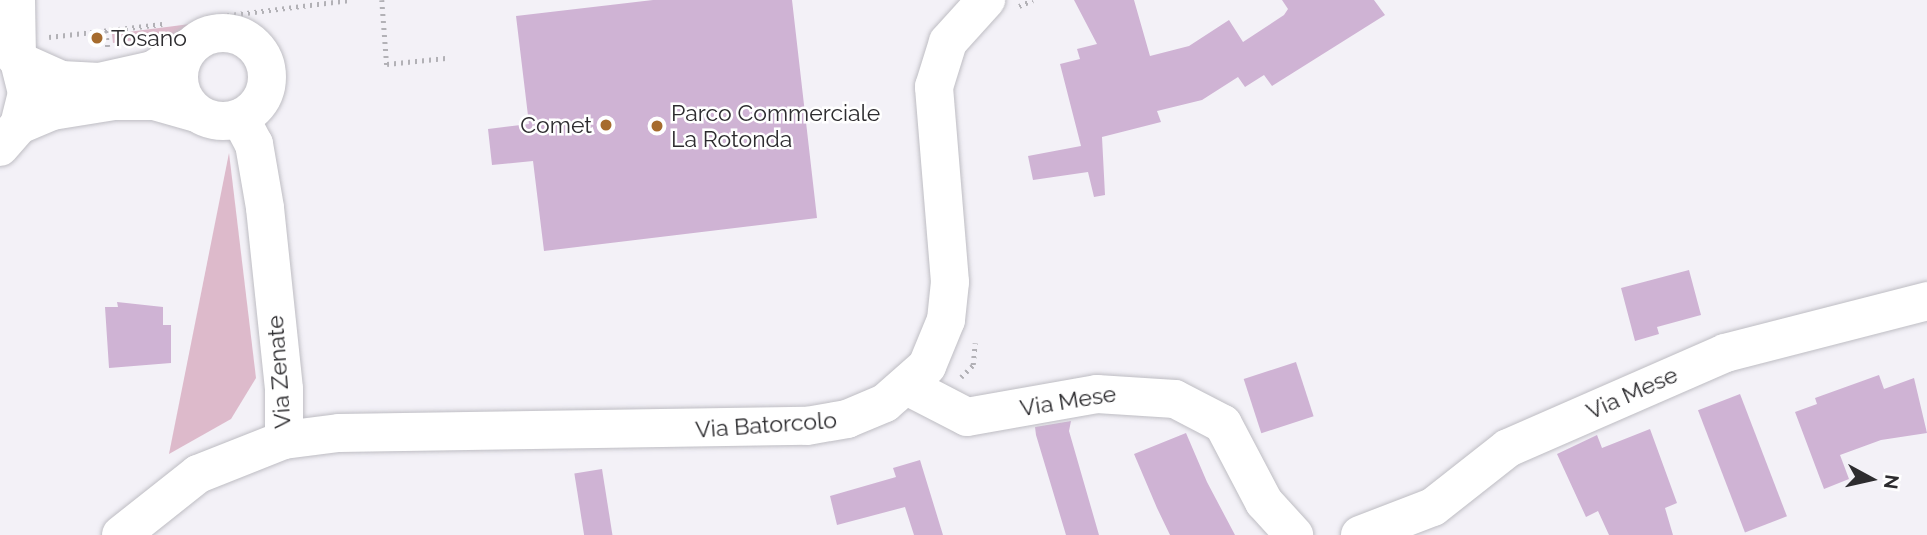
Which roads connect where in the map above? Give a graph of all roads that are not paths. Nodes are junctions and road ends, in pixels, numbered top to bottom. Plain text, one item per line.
1 (16, 0) edge
2 (986, 0) edge
3 (190, 47) junction
4 (12, 53) edge
5 (196, 113) junction
6 (240, 118) junction
7 (10, 136) edge
8 (1927, 301) edge
9 (909, 387) junction
10 (284, 440) junction
11 (121, 535) edge
12 (1294, 535) edge
13 (1360, 535) edge

1 - 4 street
2 - 9 street, Via Batorcolo
3 - 4 street
3 - 5 street
3 - 6 street
4 - 7 street
5 - 6 street
5 - 7 street
6 - 10 street, Via Zenate
8 - 13 street, Via Mese
9 - 10 street, Via Batorcolo
9 - 12 street, Via Mese
10 - 11 street, Via Zenate

